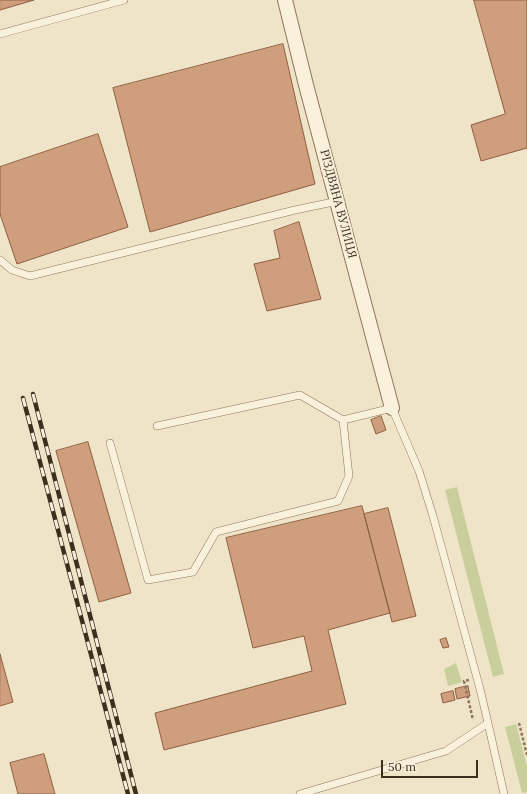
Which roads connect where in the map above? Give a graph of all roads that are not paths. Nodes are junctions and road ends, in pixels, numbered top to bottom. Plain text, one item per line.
1 (124, 0) edge
2 (285, 0) edge
3 (0, 34) edge
4 (338, 201) junction
5 (0, 260) edge
6 (392, 408) junction
7 (343, 420) junction
8 (157, 426) dead end
9 (110, 443) dead end
10 (488, 723) junction
11 (300, 794) edge
12 (504, 794) edge

1 - 3 lane
2 - 4 street, РІЗДВЯНА ВУЛИЦЯ
4 - 5 lane
4 - 6 street, РІЗДВЯНА ВУЛИЦЯ
6 - 7 lane
6 - 10 lane
7 - 8 lane
7 - 9 lane
10 - 11 lane
10 - 12 lane

